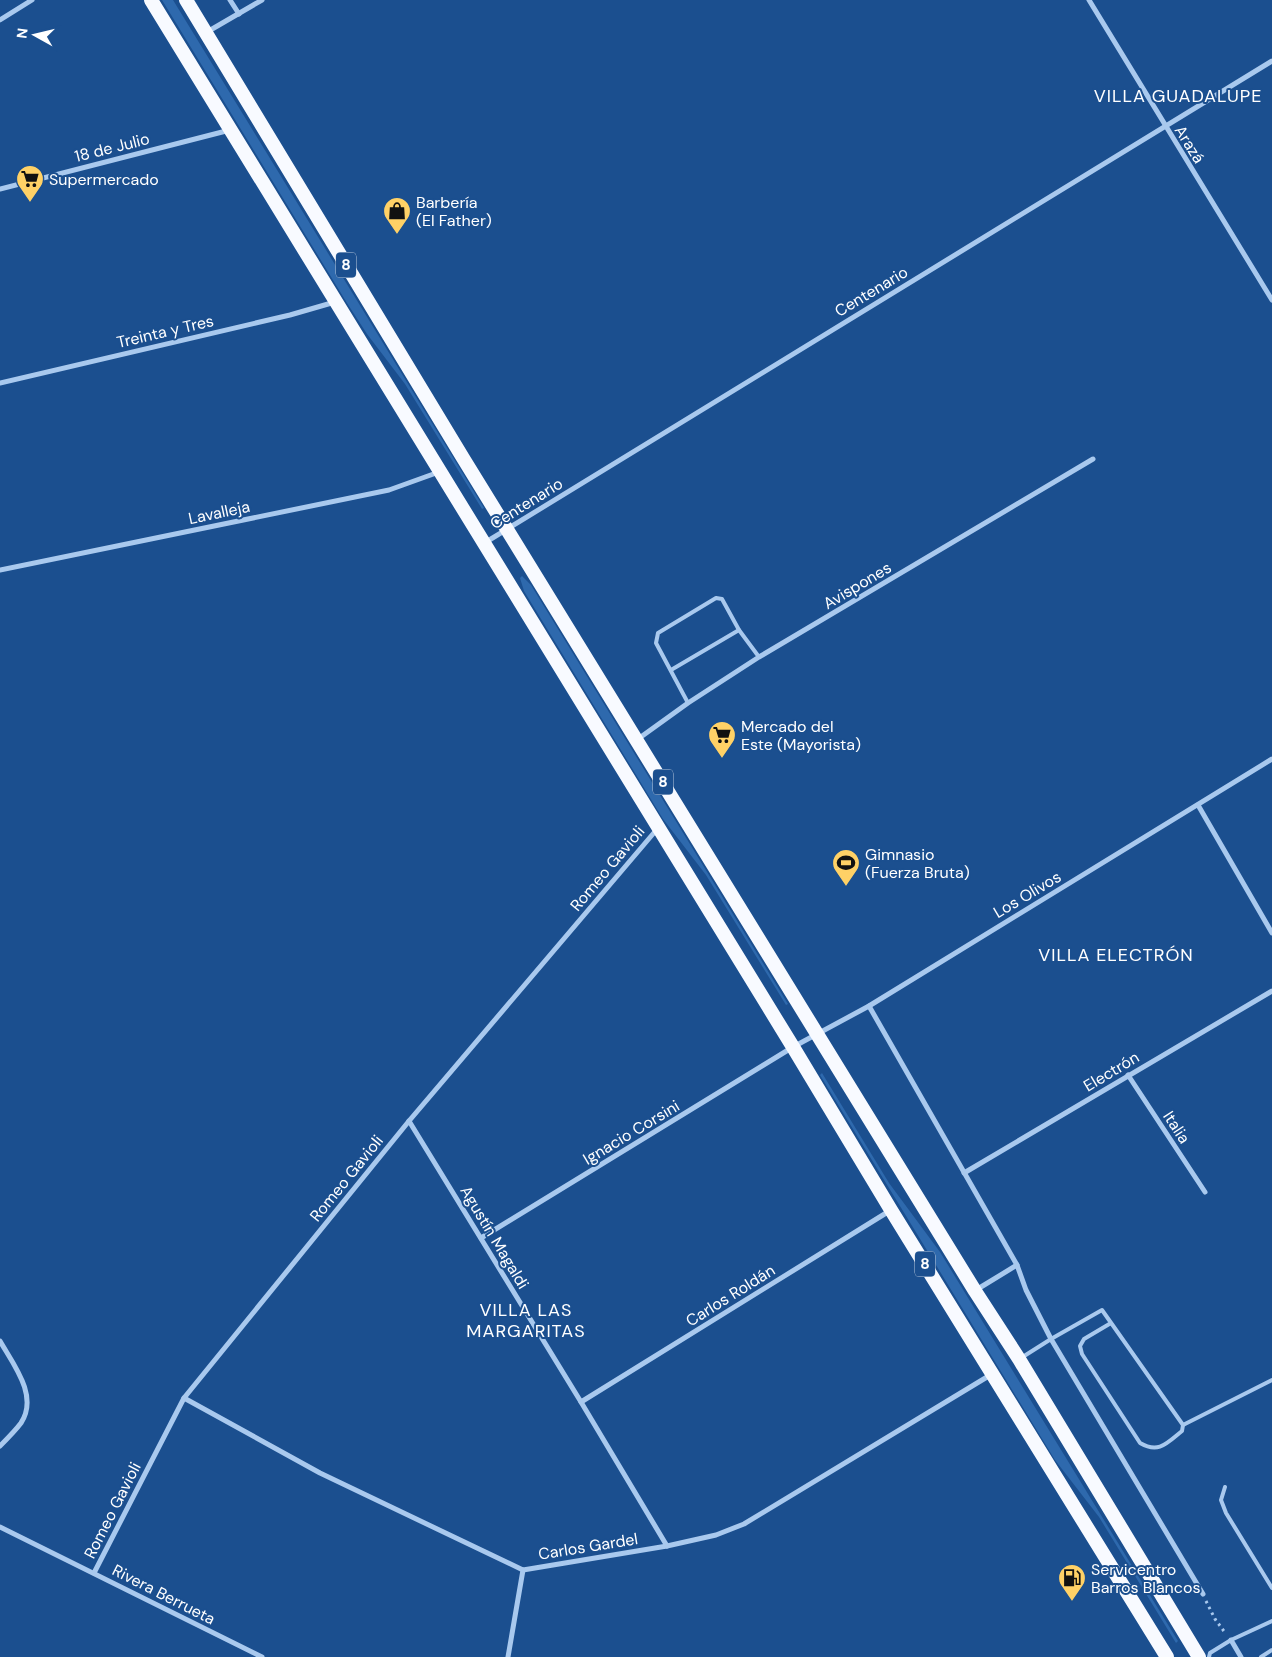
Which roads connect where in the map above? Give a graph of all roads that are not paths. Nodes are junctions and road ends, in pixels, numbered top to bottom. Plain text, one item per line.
1 (32, 0) edge
2 (151, 0) edge
3 (186, 0) edge
4 (230, 0) edge
5 (262, 0) edge
6 (1089, 0) edge
7 (239, 14) junction
8 (0, 20) edge
9 (206, 32) junction
10 (1272, 61) edge
11 (1165, 127) junction
12 (230, 130) junction
13 (0, 188) edge
14 (1272, 300) edge
15 (336, 302) junction
16 (0, 383) edge
17 (1093, 459) dead end
18 (440, 471) junction
19 (507, 529) junction
20 (484, 544) junction
21 (0, 570) edge
22 (739, 630) junction
23 (759, 658) junction
24 (671, 670) junction
25 (688, 703) junction
26 (637, 739) junction
27 (1272, 759) edge
28 (1198, 805) junction
29 (658, 827) junction
30 (1272, 933) edge
31 (1272, 991) edge
32 (869, 1006) junction
33 (817, 1035) junction
34 (793, 1047) junction
35 (1128, 1075) junction
36 (409, 1121) junction
37 (964, 1173) junction
38 (1205, 1192) dead end
39 (891, 1210) junction
40 (481, 1238) junction
41 (1016, 1265) junction
42 (975, 1291) junction
43 (1111, 1323) junction
44 (1051, 1339) junction
45 (0, 1340) edge
46 (1019, 1360) junction
47 (993, 1374) junction
48 (1272, 1380) edge
49 (184, 1398) junction
50 (581, 1402) junction
51 (1183, 1425) junction
52 (0, 1446) edge
53 (1225, 1487) dead end
54 (0, 1527) edge
55 (667, 1546) junction
56 (522, 1570) junction
57 (94, 1573) junction
58 (1272, 1588) edge
59 (1203, 1594) road end
60 (1272, 1620) edge
61 (1231, 1640) junction
62 (1272, 1650) edge
63 (262, 1657) edge
64 (508, 1657) edge
65 (1167, 1657) edge
66 (1199, 1657) edge
67 (1209, 1657) edge
68 (1241, 1657) edge
69 (1261, 1657) edge

1 - 8 street
2 - 12 highway, 8
3 - 9 highway, 8
4 - 7 street
5 - 7 street
6 - 11 street, Arazá
7 - 9 street
9 - 19 highway, 8
10 - 11 street, Centenario
11 - 14 street, Arazá
11 - 19 street, Centenario
12 - 13 street, 18 de Julio
12 - 15 highway, 8
15 - 16 street, Treinta y Tres
15 - 18 highway, 8
17 - 23 street, Avispones
18 - 20 highway, 8
18 - 21 street, Lavalleja
19 - 20 street, Centenario
19 - 26 highway, 8
20 - 29 highway, 8
22 - 23 lane
22 - 24 lane
22 - 24 lane
23 - 25 street, Avispones
24 - 25 lane
25 - 26 street, Avispones
26 - 33 highway, 8
27 - 28 street, Los Olivos
28 - 30 street
28 - 32 street, Los Olivos
29 - 34 highway, 8
29 - 36 street, Romeo Gavioli
31 - 35 street, Electrón
32 - 33 street, Los Olivos
32 - 37 street
33 - 34 street, Los Olivos
33 - 42 highway, 8
34 - 39 highway, 8
34 - 40 street, Ignacio Corsini
35 - 37 street, Electrón
35 - 38 street, Italia
36 - 40 street, Agustín Magaldi
36 - 49 street, Romeo Gavioli
37 - 41 street
39 - 47 highway, 8
39 - 50 street, Carlos Roldán
40 - 50 street, Agustín Magaldi
41 - 42 street
41 - 44 street
42 - 46 highway, 8
43 - 44 lane
43 - 51 lane
43 - 51 lane
44 - 46 lane
44 - 59 street
45 - 52 street
46 - 66 highway, 8
47 - 55 street, Carlos Gardel
47 - 65 highway, 8
48 - 51 lane
49 - 56 street, Carlos Gardel
49 - 57 street, Romeo Gavioli
50 - 55 street, Agustín Magaldi
53 - 58 lane
54 - 57 street, Rivera Berrueta
55 - 56 street, Carlos Gardel
56 - 64 street
57 - 63 street, Rivera Berrueta
60 - 61 lane
61 - 67 lane
61 - 68 street
62 - 69 lane

